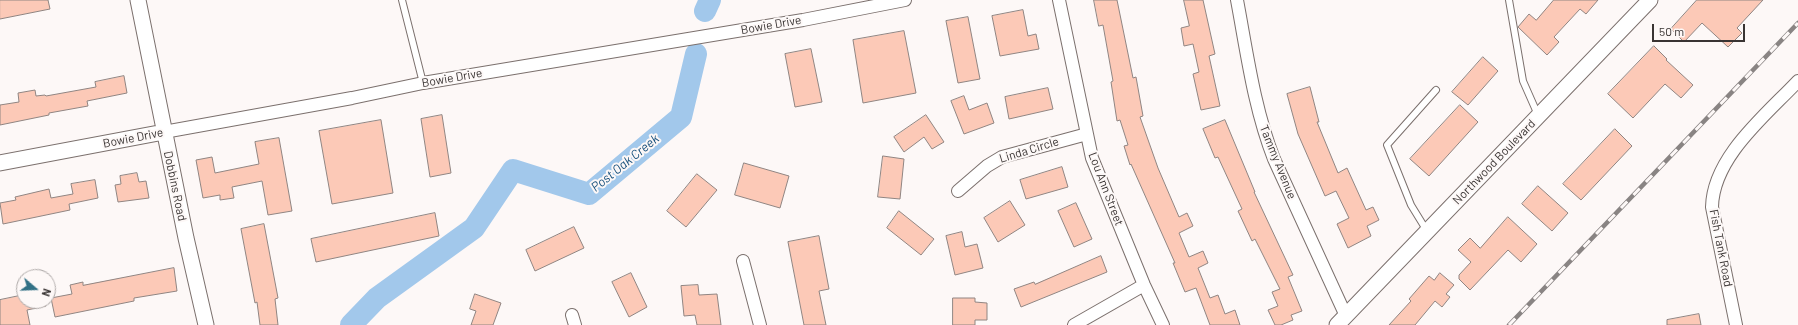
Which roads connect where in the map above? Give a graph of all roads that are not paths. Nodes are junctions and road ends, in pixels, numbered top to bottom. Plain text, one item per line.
1 (138, 0) edge
2 (402, 0) edge
3 (905, 0) edge
4 (1059, 0) edge
5 (1237, 0) edge
6 (1509, 0) edge
7 (1650, 0) edge
8 (1798, 81) edge
9 (423, 83) junction
10 (1436, 90) dead end
11 (1538, 116) junction
12 (164, 132) junction
13 (1087, 134) junction
14 (0, 163) edge
15 (958, 191) dead end
16 (1427, 231) junction
17 (743, 261) dead end
18 (1144, 285) junction
19 (1342, 320) edge
20 (206, 325) edge
21 (760, 325) edge
22 (1074, 325) edge
23 (1163, 325) edge
24 (1736, 325) edge

1 - 12 street, Dobbins Road
2 - 9 lane
3 - 9 street, Bowie Drive
4 - 13 street, Lou Ann Street
5 - 19 street, Tammy Avenue
6 - 11 lane
7 - 11 street, Northwood Boulevard
8 - 24 street, Fish Tank Road
9 - 12 street, Bowie Drive
10 - 16 lane
11 - 16 street, Northwood Boulevard
12 - 14 street, Bowie Drive
12 - 20 street, Dobbins Road
13 - 15 street, Linda Circle
13 - 18 street, Lou Ann Street
16 - 19 street, Northwood Boulevard
17 - 21 street
18 - 22 street
18 - 23 street, Lou Ann Street

